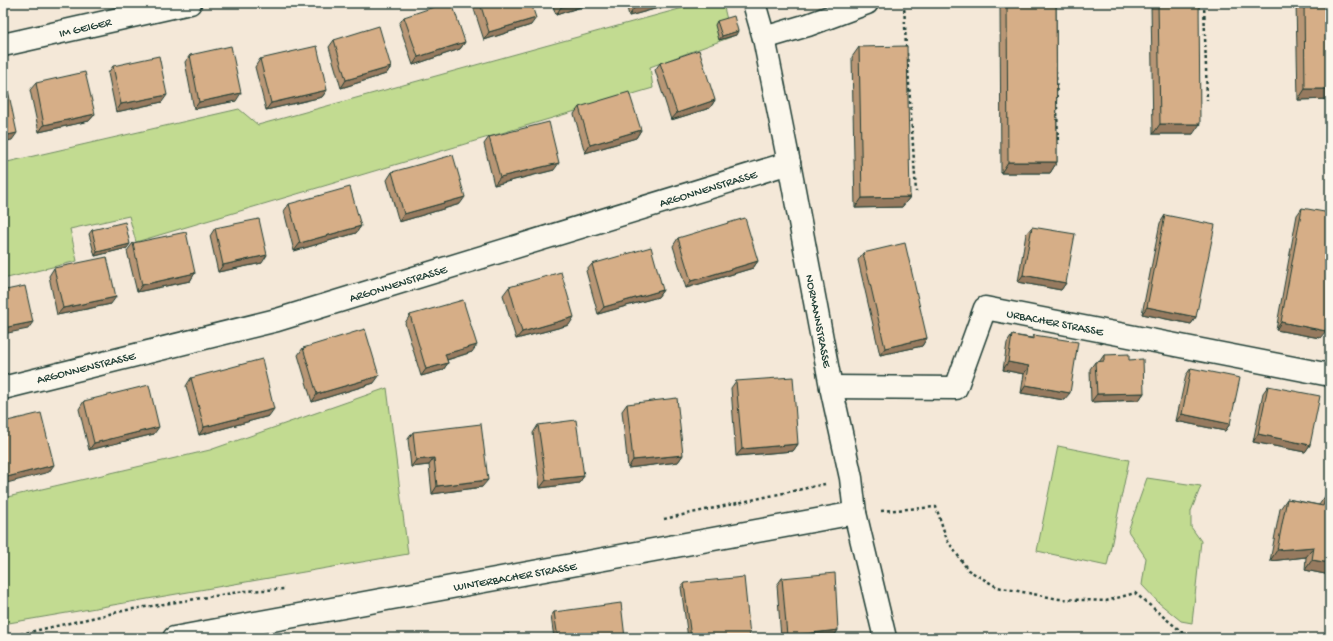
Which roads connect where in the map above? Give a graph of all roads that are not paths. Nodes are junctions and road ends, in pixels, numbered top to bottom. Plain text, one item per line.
1 (190, 3) edge
2 (754, 3) edge
3 (867, 3) edge
4 (764, 38) junction
5 (3, 45) edge
6 (789, 163) junction
7 (1330, 375) edge
8 (831, 386) junction
9 (3, 388) edge
10 (855, 513) junction
11 (174, 638) edge
12 (885, 638) edge

1 - 5 street, IM GEIGER
2 - 4 street, NORMANNSTRASSE
3 - 4 street
4 - 6 street, NORMANNSTRASSE
6 - 8 street, NORMANNSTRASSE
6 - 9 street, ARGONNENSTRASSE
7 - 8 street, URBACHER STRASSE
8 - 10 street, NORMANNSTRASSE
10 - 11 street, WINTERBACHER STRASSE
10 - 12 street, NORMANNSTRASSE

